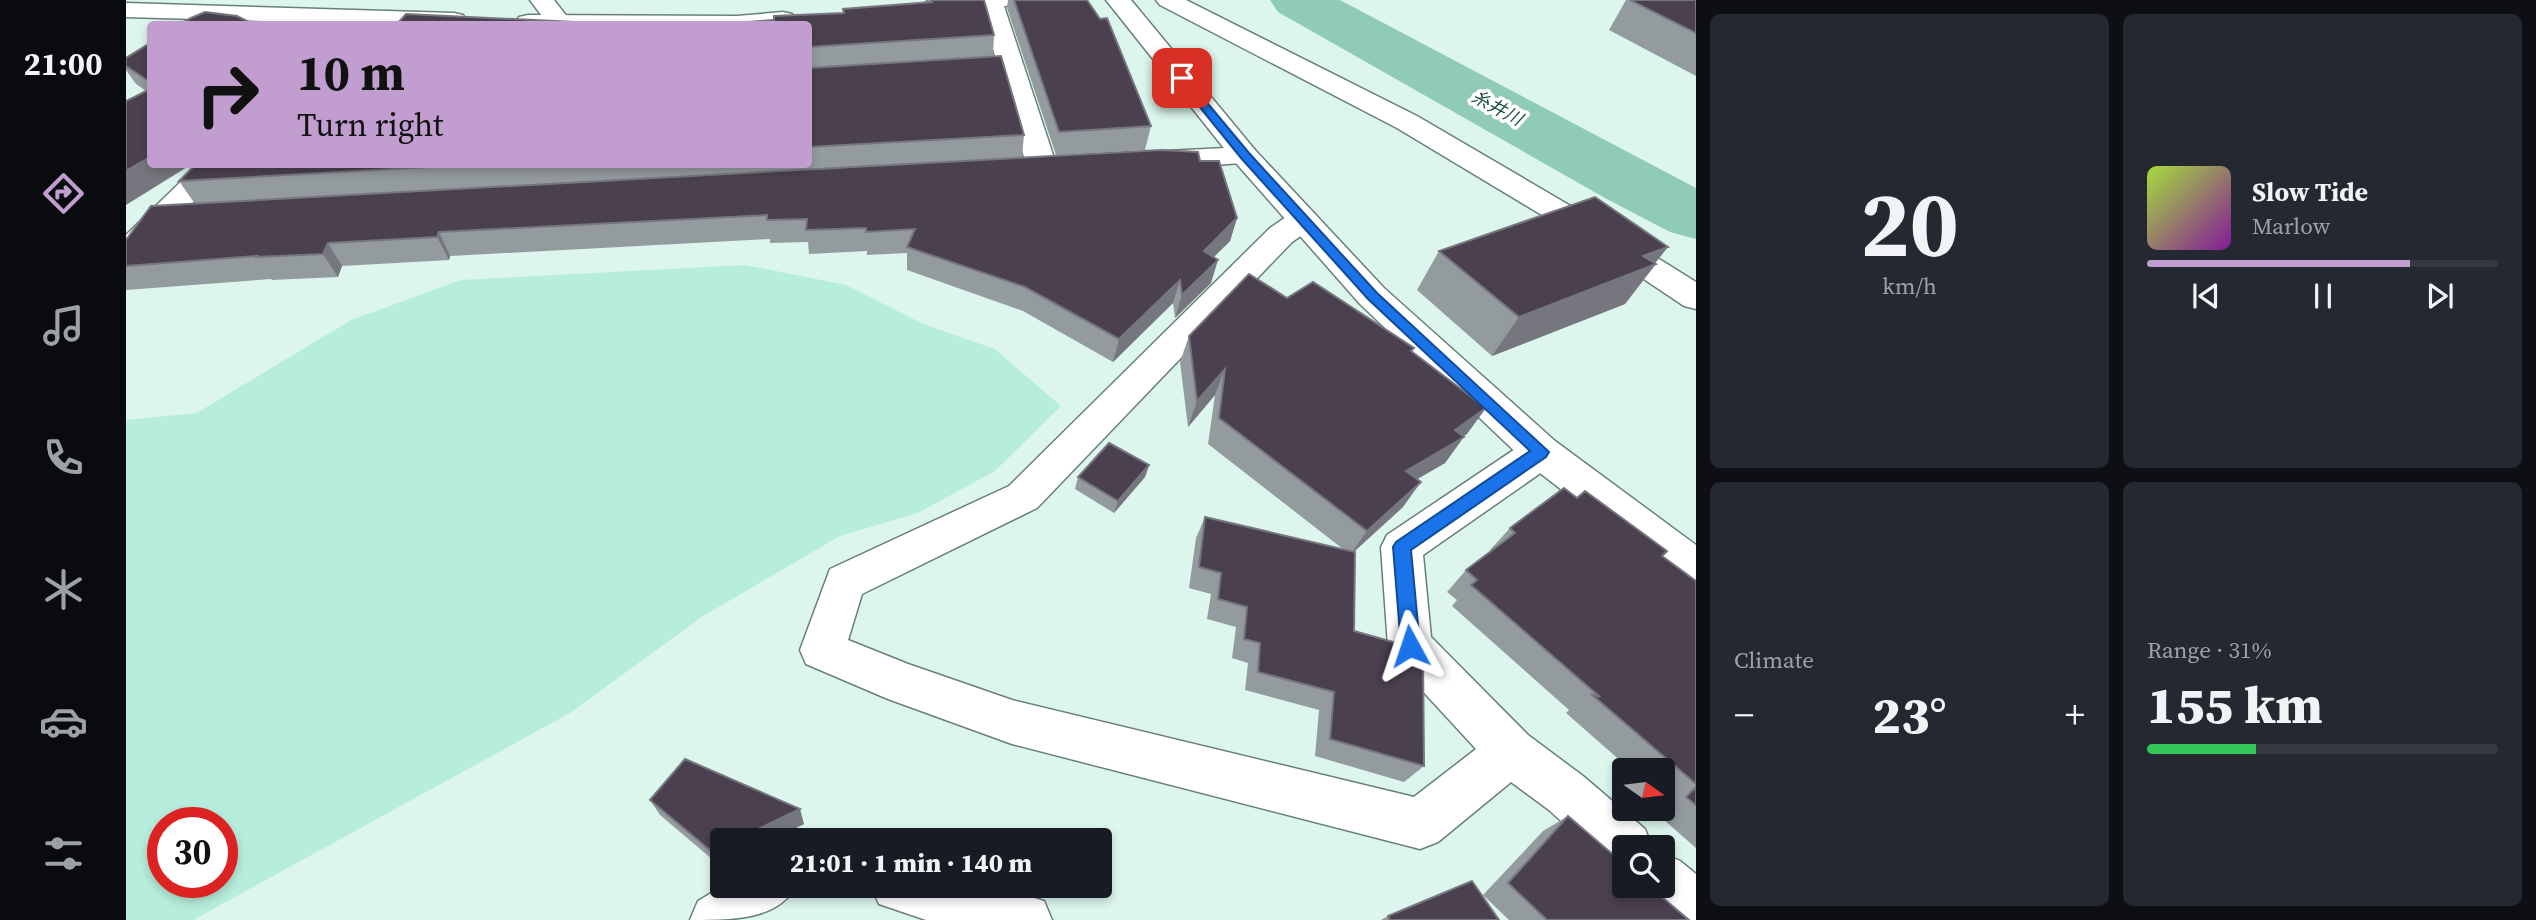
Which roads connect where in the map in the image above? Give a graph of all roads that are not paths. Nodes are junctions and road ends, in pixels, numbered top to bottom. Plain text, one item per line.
1 (542, 0) edge
2 (1118, 0) edge
3 (1168, 0) edge
4 (996, 1) edge
5 (911, 8) edge
6 (126, 9) edge
7 (804, 17) edge
8 (477, 20) edge
9 (377, 21) edge
10 (558, 21) edge
11 (759, 21) edge
12 (1012, 66) junction
13 (931, 71) edge
14 (1245, 156) junction
15 (1123, 163) edge
16 (1042, 167) edge
17 (212, 168) edge
18 (201, 215) edge
19 (159, 218) junction
20 (1303, 220) junction
21 (126, 254) edge
22 (1696, 298) edge
23 (1541, 452) junction
24 (1696, 569) edge
25 (1511, 752) junction
26 (1613, 835) edge
27 (1675, 890) edge
28 (752, 898) edge
29 (942, 898) edge
30 (1696, 909) edge
31 (717, 920) edge
32 (1025, 920) edge

1 - 10 street
2 - 14 street
3 - 22 street
4 - 5 street
4 - 12 street
6 - 9 street
7 - 11 street
8 - 9 street
12 - 13 street
12 - 16 street
14 - 15 street
14 - 20 street
17 - 19 street
18 - 19 street
19 - 21 street
20 - 23 street
20 - 25 street
23 - 24 street
23 - 25 street
25 - 26 street
27 - 30 street
28 - 31 street
29 - 32 street

